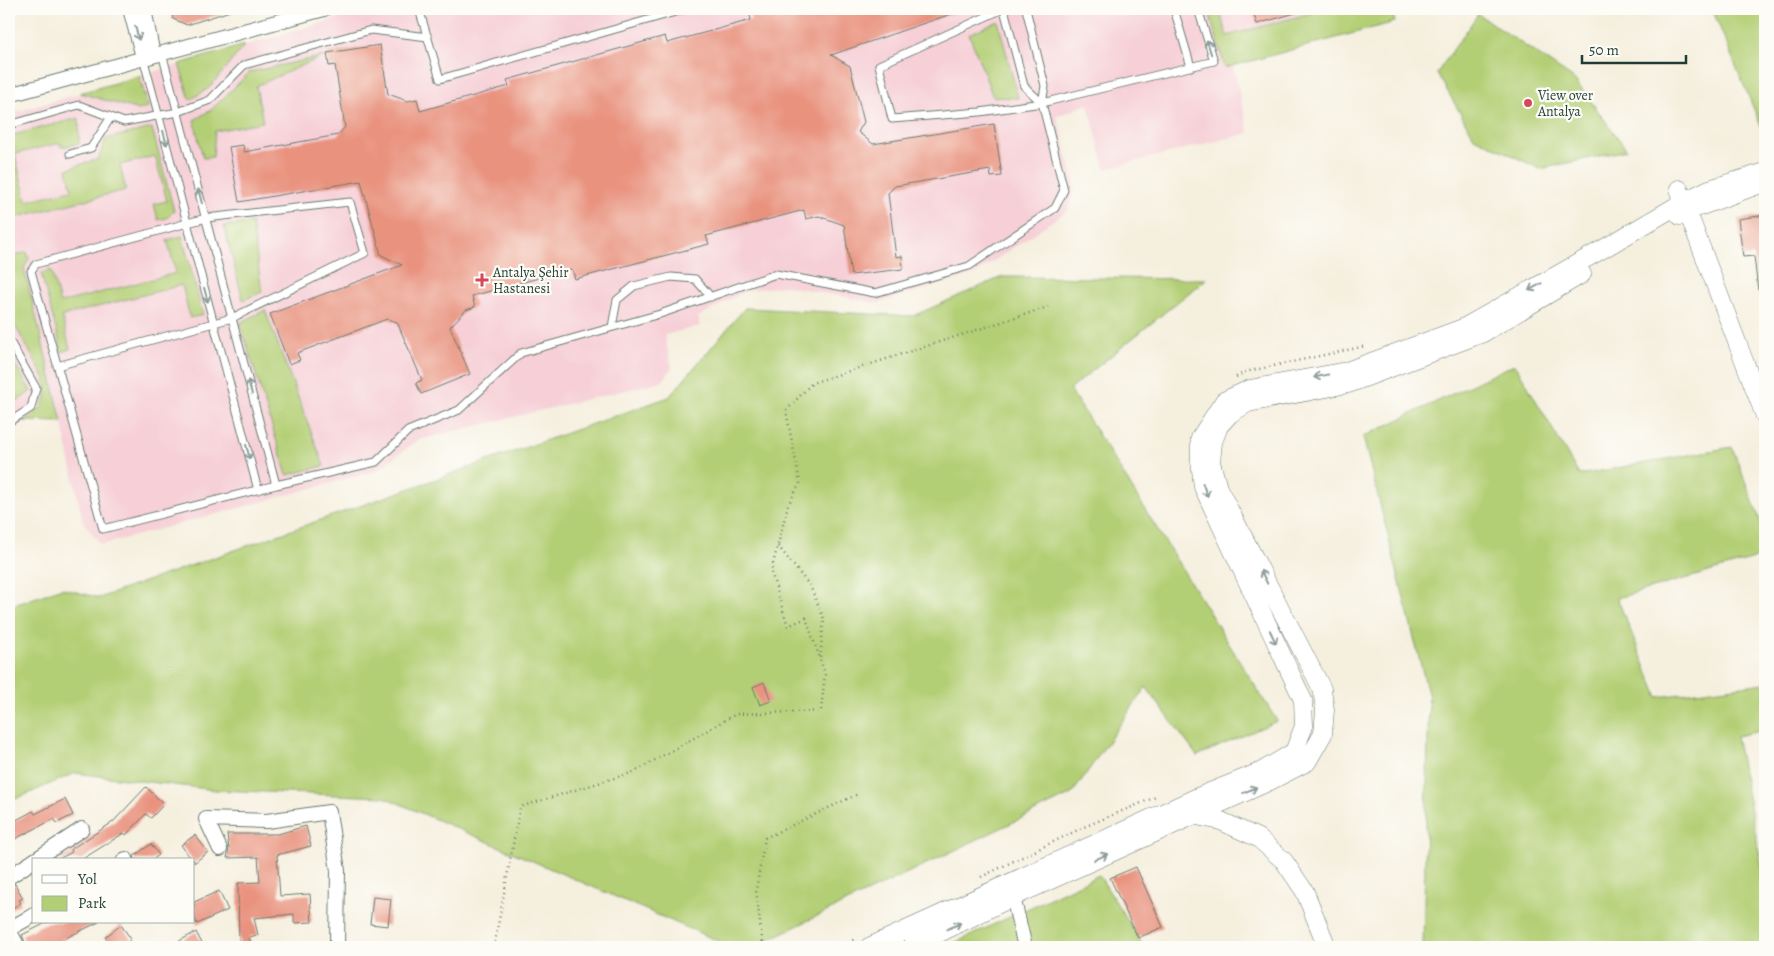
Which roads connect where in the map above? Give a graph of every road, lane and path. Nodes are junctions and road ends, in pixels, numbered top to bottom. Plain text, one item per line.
1 (130, 9) edge
2 (144, 9) edge
3 (324, 9) edge
4 (419, 9) edge
5 (686, 9) edge
6 (1003, 9) edge
7 (1026, 9) edge
8 (1174, 9) edge
9 (1198, 9) edge
10 (428, 38) junction
11 (153, 55) junction
12 (1190, 67) junction
13 (9, 95) edge
14 (1042, 103) junction
15 (178, 112) junction
16 (159, 115) junction
17 (111, 117) junction
18 (9, 125) edge
19 (70, 154) dead end
20 (1765, 172) edge
21 (1765, 184) edge
22 (1684, 200) junction
23 (206, 218) junction
24 (187, 223) junction
25 (711, 296) junction
26 (1048, 307) dead end
27 (232, 318) junction
28 (214, 323) junction
29 (612, 327) junction
30 (9, 340) edge
31 (1371, 345) dead end
32 (57, 366) junction
33 (1232, 379) dead end
34 (1765, 416) edge
35 (9, 422) edge
36 (276, 485) junction
37 (258, 490) junction
38 (778, 546) junction
39 (820, 659) junction
40 (858, 794) dead end
41 (1164, 794) dead end
42 (1192, 815) junction
43 (82, 828) dead end
44 (220, 848) dead end
45 (37, 858) edge
46 (32, 862) edge
47 (9, 877) edge
48 (979, 878) dead end
49 (1013, 898) junction
50 (32, 916) edge
51 (9, 929) edge
52 (863, 943) edge
53 (18, 947) edge
54 (336, 947) edge
55 (494, 947) edge
56 (764, 947) edge
57 (839, 947) edge
58 (910, 947) edge
59 (1025, 947) edge
60 (1327, 947) edge

1 -> 11 street
2 - 11 street
3 - 11 street
4 - 10 lane
5 - 10 lane
6 - 14 lane
6 - 14 lane
7 - 14 lane
8 - 12 lane
12 -> 9 lane
10 - 15 lane
11 - 13 street
11 - 15 lane
11 - 16 lane
12 - 14 lane
14 - 25 lane
15 - 16 lane
23 -> 15 lane
16 - 17 lane
16 -> 24 lane
17 - 18 lane
17 - 19 lane
20 - 22 street
21 - 22 street
22 - 34 street
42 -> 22 street
22 -> 52 street
23 - 24 lane
23 - 27 lane
23 - 27 lane
24 -> 28 lane
24 - 32 lane
25 - 29 lane
25 - 29 lane
26 - 38 path
27 - 28 lane
36 -> 27 lane
28 - 32 lane
28 -> 37 lane
29 - 36 lane
30 - 35 lane
31 - 33 path
32 - 37 lane
36 - 37 lane
38 - 39 path
38 - 39 path
39 - 55 path
40 - 56 path
41 - 48 path
49 -> 42 street
42 - 60 street
43 - 45 street
44 - 54 street
46 - 47 street
58 -> 49 street
49 - 59 street
50 - 51 street
51 - 53 street
52 - 57 path

